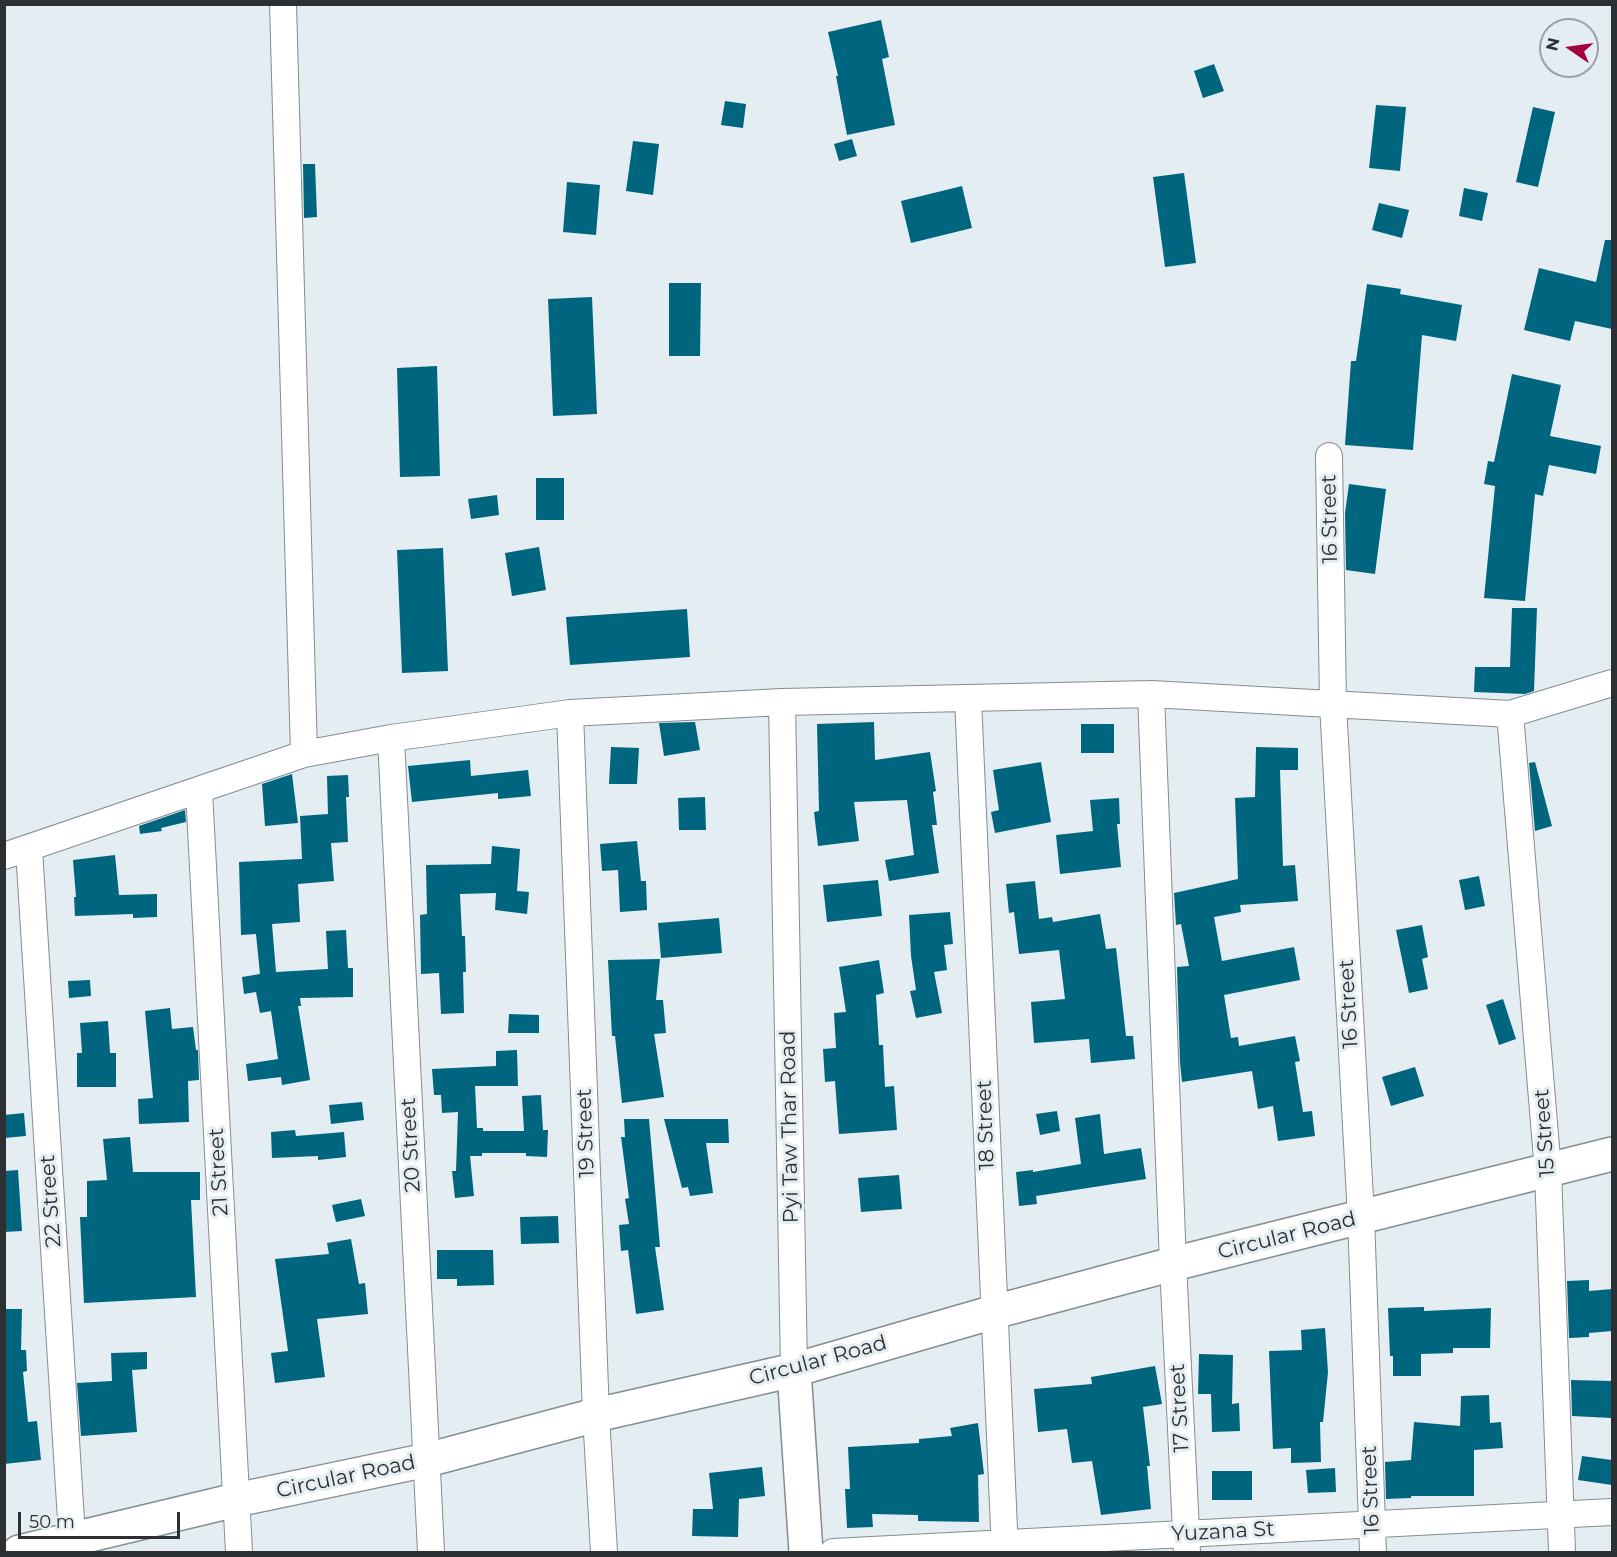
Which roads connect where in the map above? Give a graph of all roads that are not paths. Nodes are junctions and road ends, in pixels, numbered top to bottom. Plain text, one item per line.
1 (284, 4) edge
2 (1329, 456) dead end
3 (1612, 683) edge
4 (1151, 694) junction
5 (968, 698) junction
6 (782, 702) junction
7 (1333, 704) junction
8 (570, 713) junction
9 (1510, 714) junction
10 (391, 738) junction
11 (304, 754) junction
12 (199, 791) junction
13 (29, 849) junction
14 (4, 856) edge
15 (1612, 1154) edge
16 (1548, 1171) junction
17 (1361, 1217) junction
18 (1173, 1264) junction
19 (994, 1312) junction
20 (795, 1370) junction
21 (596, 1415) junction
22 (427, 1460) junction
23 (236, 1500) junction
24 (1612, 1512) edge
25 (1561, 1515) junction
26 (1372, 1524) junction
27 (1186, 1543) edge
28 (73, 1547) edge
29 (1005, 1548) edge
30 (19, 1552) edge
31 (238, 1552) edge
32 (431, 1552) edge
33 (604, 1552) edge
34 (806, 1552) edge
35 (833, 1552) edge
36 (1373, 1552) edge
37 (1562, 1552) edge

1 - 11 street
2 - 7 street, 16 Street
3 - 9 street
4 - 5 street
4 - 7 street
4 - 18 street, 17 Street
5 - 6 street
5 - 19 street, 18 Street
6 - 8 street
6 - 20 street, Pyi Taw Thar Road
7 - 9 street
7 - 17 street, 16 Street
8 - 10 street
8 - 21 street, 19 Street
9 - 16 street, 15 Street
10 - 11 street
10 - 22 street, 20 Street
11 - 12 street
12 - 13 street
12 - 23 street, 21 Street
13 - 14 street
13 - 28 street, 22 Street
15 - 16 main road, Circular Road
16 - 17 main road, Circular Road
16 - 25 street, 15 Street
17 - 18 main road, Circular Road
17 - 26 street, 16 Street
18 - 19 main road, Circular Road
18 - 27 street, 17 Street
19 - 20 main road, Circular Road
19 - 29 street, 18 Street
20 - 21 main road, Circular Road
20 - 34 main road, Pyi Taw Thar Road
21 - 22 main road, Circular Road
21 - 33 street, 19 Street
22 - 23 main road, Circular Road
22 - 32 street, 20 Street
23 - 28 main road, Circular Road
23 - 31 street, 21 Street
24 - 25 street, Yuzana St
25 - 26 street, Yuzana St
25 - 37 street, 15 Street
26 - 27 street, Yuzana St
26 - 36 street, 16 Street
27 - 29 street, Yuzana St
28 - 30 main road, Circular Road
29 - 35 street, Yuzana St

